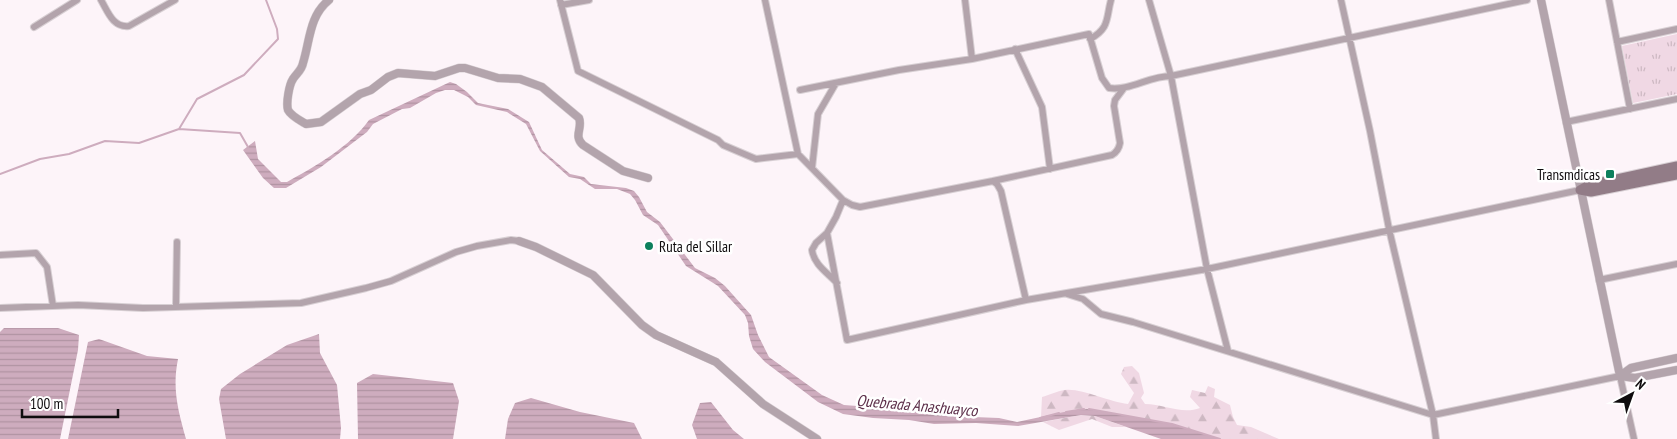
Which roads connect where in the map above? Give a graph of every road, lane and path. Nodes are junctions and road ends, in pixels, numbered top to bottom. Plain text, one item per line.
1 (77, 0) edge
2 (102, 0) edge
3 (175, 0) edge
4 (329, 0) edge
5 (589, 0) edge
6 (766, 0) edge
7 (965, 0) edge
8 (1111, 0) edge
9 (1149, 0) edge
10 (1341, 0) edge
11 (1527, 0) edge
12 (1541, 0) edge
13 (1609, 0) edge
14 (561, 3) edge
15 (34, 27) dead end
16 (1677, 29) edge
17 (1350, 37) junction
18 (1090, 39) junction
19 (1617, 42) junction
20 (1016, 49) junction
21 (972, 59) junction
22 (1170, 76) junction
23 (836, 83) junction
24 (1124, 88) junction
25 (800, 90) dead end
26 (1677, 99) edge
27 (1630, 109) junction
28 (1566, 122) junction
29 (798, 154) junction
30 (1677, 166) edge
31 (812, 168) junction
32 (1050, 169) junction
33 (1677, 175) edge
34 (648, 178) dead end
35 (993, 181) junction
36 (1580, 190) junction
37 (843, 200) junction
38 (1389, 230) junction
39 (827, 233) junction
40 (520, 241) joint
41 (177, 242) dead end
42 (0, 255) edge
43 (1677, 264) edge
44 (1207, 269) junction
45 (1599, 280) junction
46 (837, 283) junction
47 (1066, 294) junction
48 (1026, 300) junction
49 (53, 306) junction
50 (176, 306) junction
51 (0, 308) edge
52 (1228, 352) junction
53 (1677, 358) edge
54 (1677, 370) edge
55 (1620, 376) junction
56 (1433, 414) junction
57 (817, 439) edge
58 (1436, 439) edge
59 (1634, 439) edge

1 - 15 street
2 - 3 street
4 - 34 street
5 - 14 street
6 - 29 street
7 - 21 street
8 - 18 street
9 - 22 street
10 - 17 street
11 - 17 street
12 - 28 street
13 - 19 street
14 - 29 street
16 - 19 street
17 - 22 street
17 - 38 street
18 - 20 street
18 - 24 street
19 - 27 street
20 - 21 street
20 - 32 street
21 - 23 street
22 - 24 street
22 - 44 street
23 - 25 street
23 - 31 street
24 - 32 street
26 - 27 street
27 - 28 street
28 - 36 street
29 - 31 street
30 - 36 main road
31 - 37 street
32 - 35 street
33 - 36 main road
35 - 37 street
35 - 48 street
36 - 38 street
36 - 45 street
37 - 39 street
38 - 44 street
38 - 56 street
39 - 46 street
39 - 46 street
40 - 50 street
40 - 57 street
41 - 50 street
42 - 49 street
43 - 45 street
44 - 47 street
44 - 52 street
45 - 55 street
46 - 48 street
47 - 48 street
47 - 52 street
49 - 50 street
49 - 51 street
52 - 56 street
53 - 55 street
54 - 55 street
55 - 56 street
55 - 59 street
56 - 58 street

